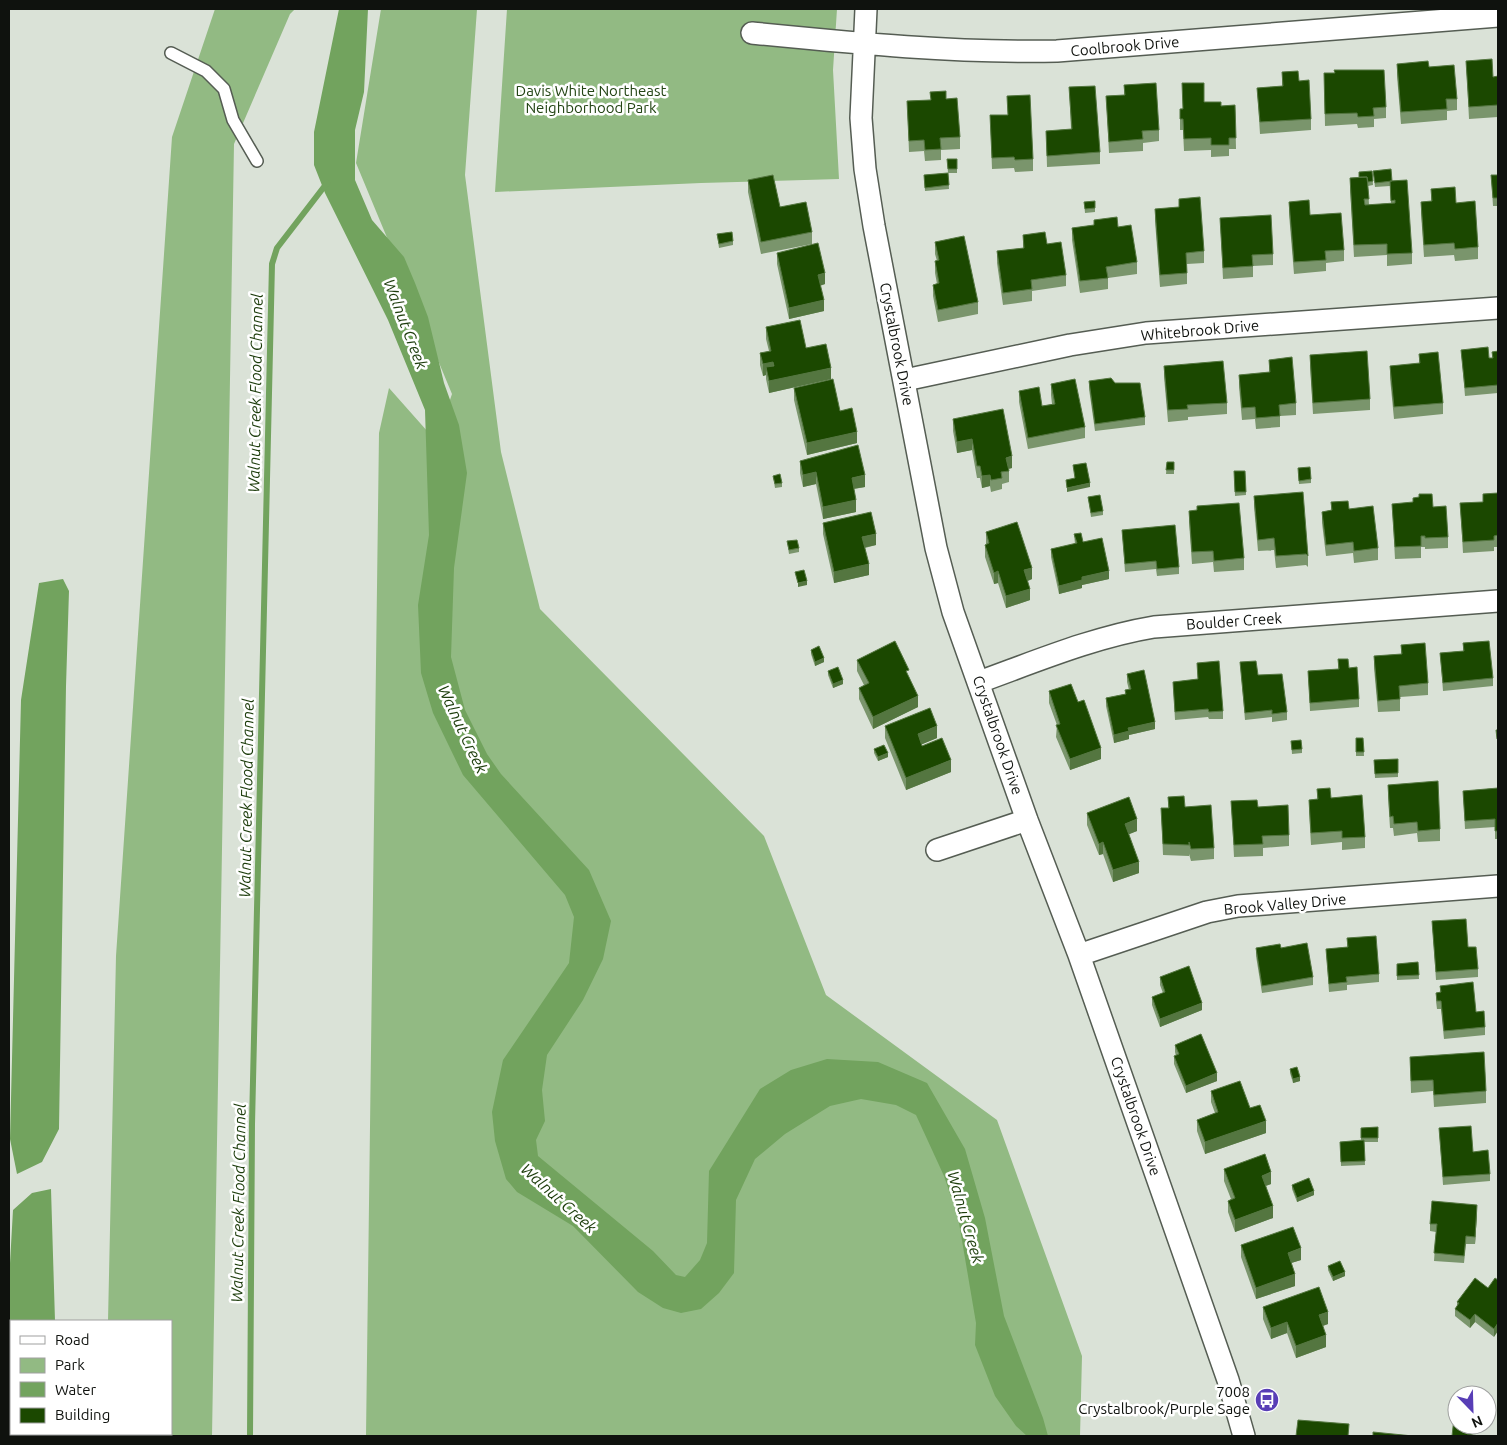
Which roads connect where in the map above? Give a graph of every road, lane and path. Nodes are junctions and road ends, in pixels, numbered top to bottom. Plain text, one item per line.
1 (866, 9) edge
2 (1498, 16) edge
3 (752, 34) dead end
4 (863, 44) junction
5 (171, 53) dead end
6 (257, 161) dead end
7 (1498, 308) edge
8 (905, 380) junction
9 (1498, 601) edge
10 (979, 682) junction
11 (1027, 820) junction
12 (937, 850) dead end
13 (1498, 886) edge
14 (1079, 954) junction
15 (1244, 1436) edge

1 - 4 street, Crystalbrook Drive
2 - 4 street, Coolbrook Drive
3 - 4 street, Coolbrook Drive
4 - 8 street, Crystalbrook Drive
5 - 6 lane
7 - 8 street, Whitebrook Drive
8 - 10 street, Crystalbrook Drive
9 - 10 street, Boulder Creek
10 - 11 street, Crystalbrook Drive
11 - 12 street
11 - 14 street, Crystalbrook Drive
13 - 14 street, Brook Valley Drive
14 - 15 street, Crystalbrook Drive

